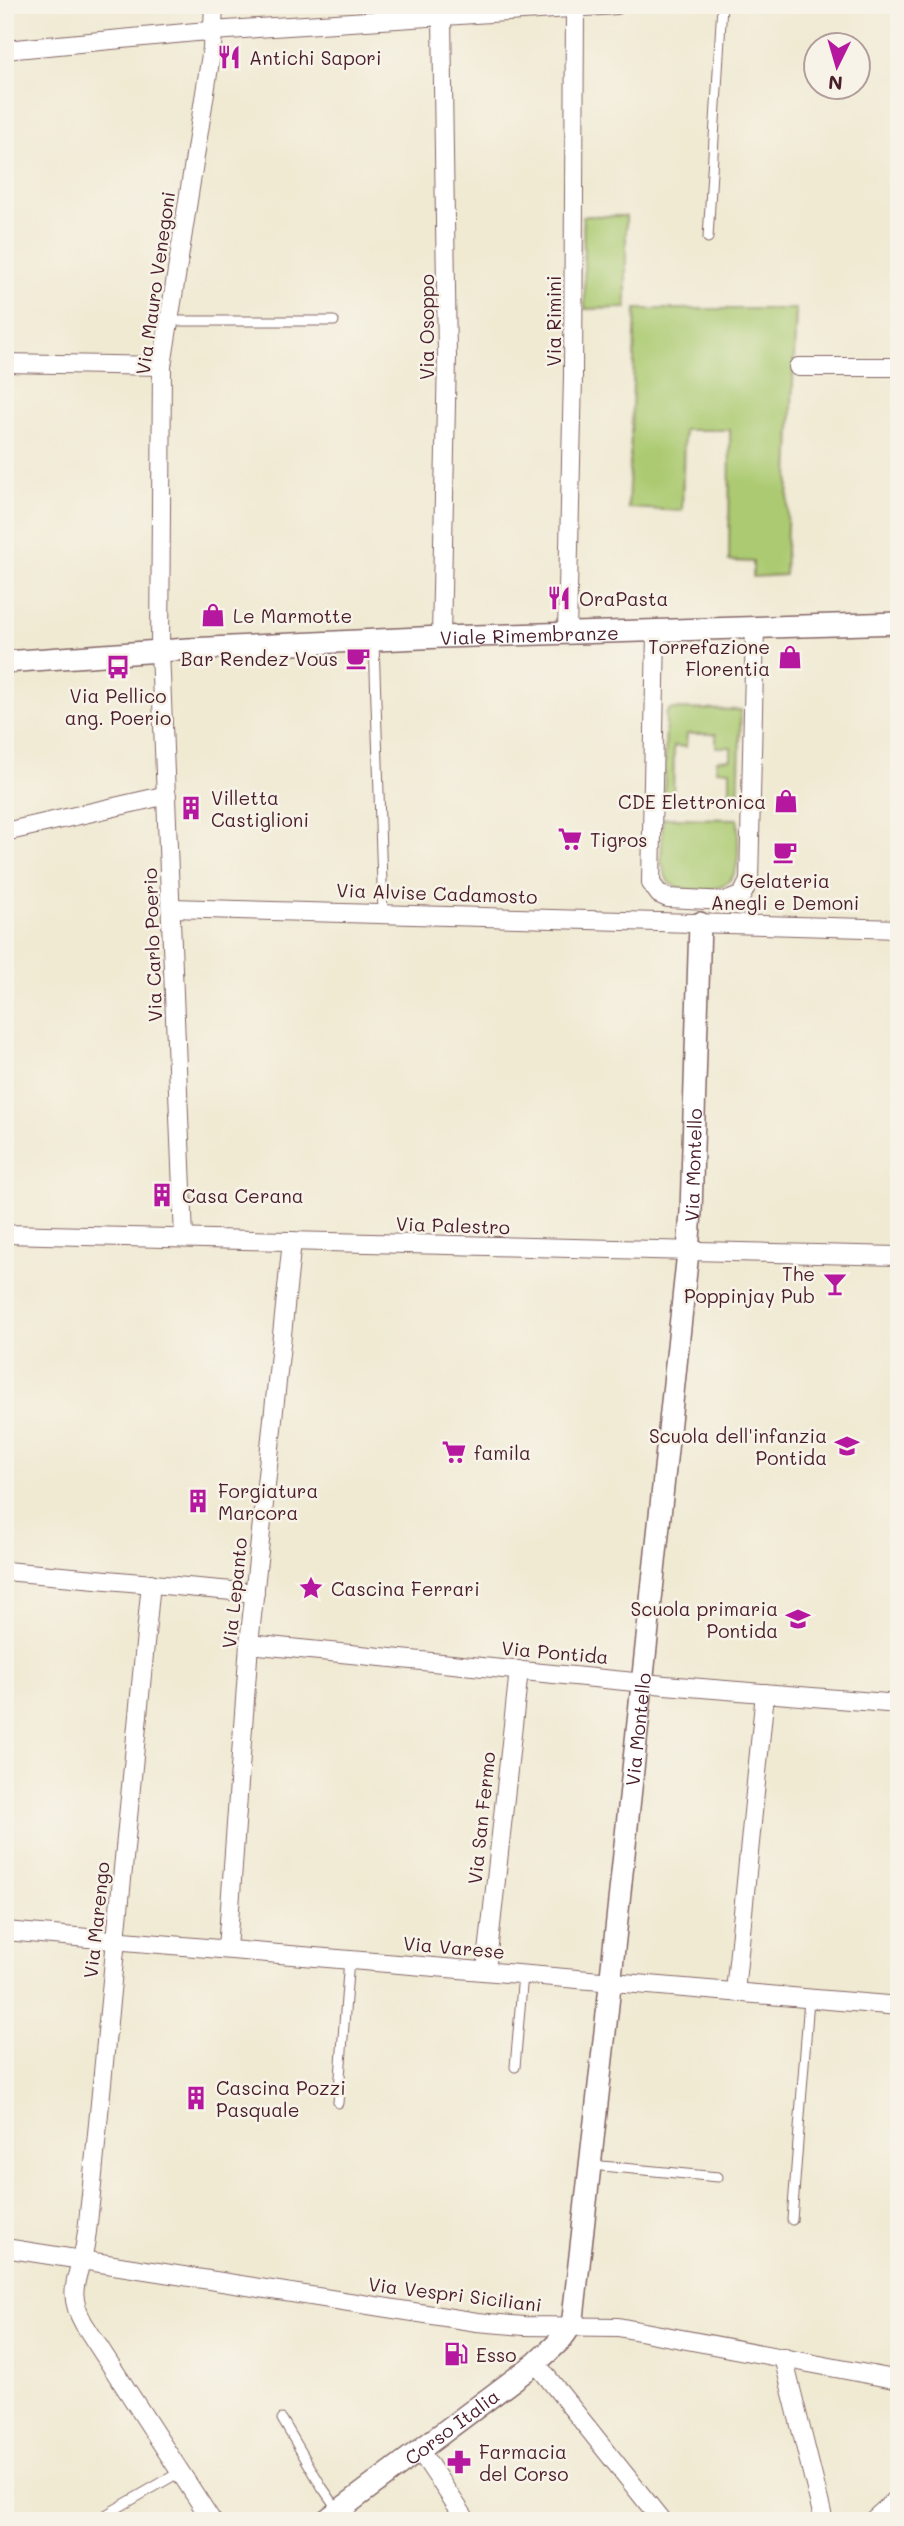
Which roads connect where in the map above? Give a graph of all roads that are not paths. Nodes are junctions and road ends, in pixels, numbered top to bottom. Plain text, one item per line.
1 (214, 5) edge
2 (617, 5) edge
3 (722, 5) edge
4 (575, 8) junction
5 (495, 9) edge
6 (442, 17) junction
7 (213, 30) junction
8 (5, 50) edge
9 (708, 237) dead end
10 (169, 321) junction
11 (334, 321) dead end
12 (5, 363) edge
13 (162, 366) junction
14 (798, 367) dead end
15 (899, 367) edge
16 (899, 623) edge
17 (755, 627) junction
18 (656, 632) junction
19 (566, 634) junction
20 (442, 637) junction
21 (374, 640) junction
22 (160, 651) junction
23 (5, 662) edge
24 (167, 795) junction
25 (5, 832) edge
26 (668, 898) junction
27 (727, 901) junction
28 (172, 908) junction
29 (383, 913) junction
30 (700, 923) junction
31 (899, 929) edge
32 (5, 1234) edge
33 (184, 1238) junction
34 (292, 1241) junction
35 (688, 1252) junction
36 (899, 1256) edge
37 (5, 1571) edge
38 (151, 1583) junction
39 (254, 1593) junction
40 (249, 1644) junction
41 (519, 1670) junction
42 (643, 1682) junction
43 (765, 1693) junction
44 (899, 1704) edge
45 (5, 1931) edge
46 (116, 1940) junction
47 (227, 1949) junction
48 (349, 1959) junction
49 (486, 1971) junction
50 (523, 1974) junction
51 (611, 1982) junction
52 (735, 1992) junction
53 (809, 1999) junction
54 (899, 2006) edge
55 (515, 2067) dead end
56 (338, 2103) dead end
57 (590, 2165) junction
58 (718, 2177) dead end
59 (792, 2220) dead end
60 (5, 2248) edge
61 (81, 2260) junction
62 (570, 2326) junction
63 (783, 2357) junction
64 (536, 2363) junction
65 (899, 2380) edge
66 (282, 2419) dead end
67 (420, 2451) junction
68 (180, 2472) junction
69 (899, 2497) edge
70 (332, 2516) edge
71 (95, 2521) edge
72 (212, 2521) edge
73 (467, 2521) edge
74 (662, 2521) edge
75 (824, 2521) edge
76 (872, 2521) edge

1 - 7 street, Via Mauro Venegoni
2 - 4 street
3 - 9 lane
4 - 5 street
4 - 19 street, Via Rimini
5 - 6 street
6 - 7 street
6 - 20 street, Via Osoppo
7 - 8 street
7 - 10 street, Via Mauro Venegoni
10 - 11 lane
10 - 13 street, Via Mauro Venegoni
12 - 13 street
13 - 22 street, Via Mauro Venegoni
14 - 15 street
16 - 17 street, Viale Rimembranze
17 - 18 street, Viale Rimembranze
17 - 27 street
18 - 19 street, Viale Rimembranze
18 - 26 street
19 - 20 street, Viale Rimembranze
20 - 21 street, Viale Rimembranze
21 - 22 street, Viale Rimembranze
21 - 29 lane
22 - 23 street, Viale Rimembranze
22 - 24 street, Via Carlo Poerio
24 - 25 street
24 - 28 street, Via Carlo Poerio
26 - 27 street
26 - 30 street
27 - 30 street
28 - 29 street, Via Alvise Cadamosto
28 - 33 street, Via Carlo Poerio
29 - 30 street, Via Alvise Cadamosto
30 - 31 street, Via Alvise Cadamosto
30 - 35 street, Via Montello
32 - 33 street, Via Palestro
33 - 34 street, Via Palestro
34 - 35 street, Via Palestro
34 - 39 street, Via Lepanto
35 - 36 street, Via Palestro
35 - 42 street, Via Montello
37 - 38 street
38 - 39 street
38 - 46 street, Via Marengo
39 - 40 street, Via Lepanto
40 - 41 street, Via Pontida
40 - 47 street, Via Lepanto
41 - 42 street, Via Pontida
41 - 49 street, Via San Fermo
42 - 43 street, Via Pontida
42 - 51 street, Via Montello
43 - 44 street, Via Pontida
43 - 52 street
45 - 46 street, Via Varese
46 - 47 street, Via Varese
46 - 61 street, Via Marengo
47 - 48 street, Via Varese
48 - 49 street, Via Varese
48 - 56 lane
49 - 50 street, Via Varese
50 - 51 street, Via Varese
50 - 55 lane
51 - 52 street, Via Varese
51 - 57 street, Via Montello
52 - 53 street, Via Varese
53 - 54 street, Via Varese
53 - 59 lane
57 - 58 lane
57 - 62 street, Via Montello
60 - 61 street, Via Vespri Siciliani
61 - 62 street, Via Vespri Siciliani
61 - 68 street, Via Marengo
62 - 63 street, Via Vespri Siciliani
62 - 64 street, Corso Italia
63 - 65 street, Via Vespri Siciliani
63 - 75 street
64 - 67 street, Corso Italia
64 - 74 street
66 - 70 lane
67 - 70 street, Corso Italia
67 - 73 street
68 - 71 lane
68 - 72 street, Via Marengo
69 - 76 street

